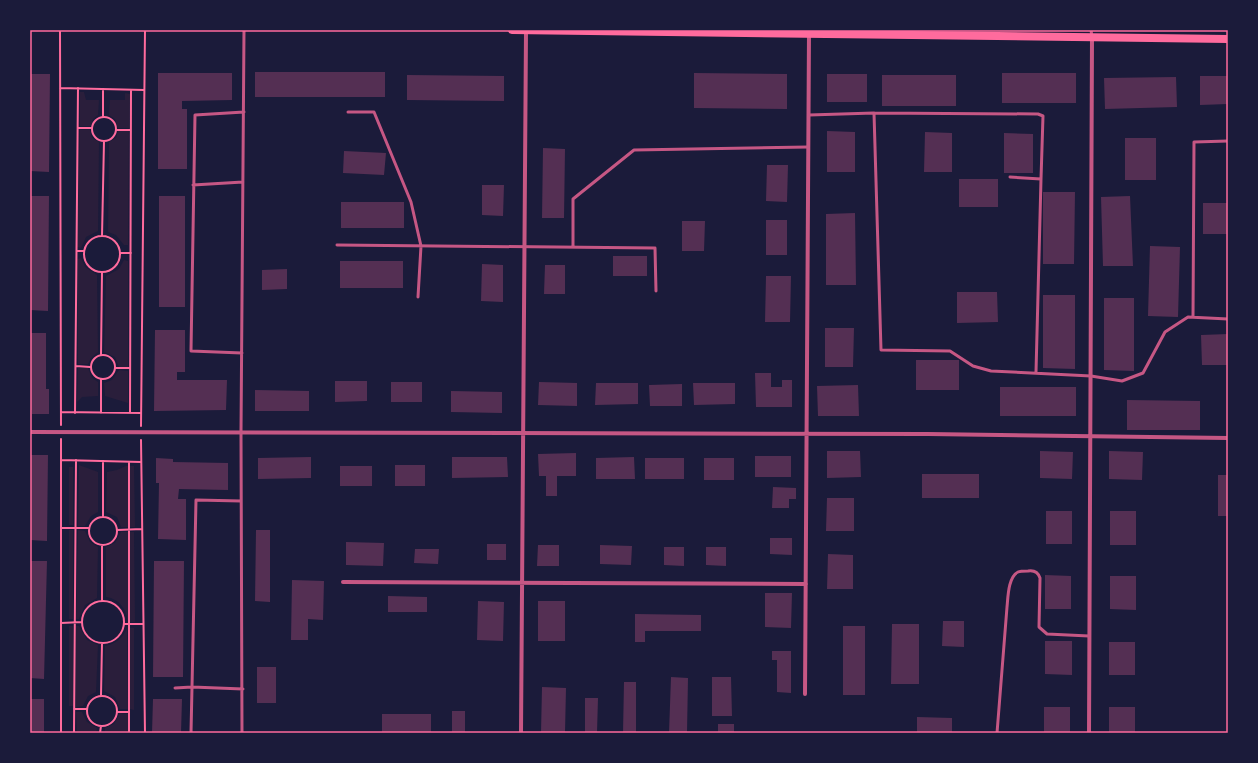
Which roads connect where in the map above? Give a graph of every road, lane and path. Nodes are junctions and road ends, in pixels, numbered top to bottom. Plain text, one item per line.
1 (60, 30) edge
2 (145, 30) edge
3 (244, 30) edge
4 (512, 30) edge
5 (526, 30) edge
6 (689, 31) edge
7 (908, 32) edge
8 (809, 33) junction
9 (1091, 33) edge
10 (1228, 39) edge
11 (60, 88) junction
12 (78, 88) junction
13 (104, 89) junction
14 (131, 90) junction
15 (144, 90) junction
16 (244, 112) junction
17 (348, 112) dead end
18 (874, 113) junction
19 (809, 115) junction
20 (103, 116) junction
21 (78, 128) junction
22 (92, 128) junction
23 (116, 130) junction
24 (131, 130) junction
25 (104, 141) junction
26 (1228, 141) edge
27 (808, 147) junction
28 (1010, 177) dead end
29 (1041, 179) junction
30 (243, 182) junction
31 (194, 185) junction
32 (102, 236) junction
33 (337, 245) dead end
34 (421, 246) junction
35 (525, 247) junction
36 (573, 247) junction
37 (76, 251) junction
38 (84, 252) junction
39 (120, 253) junction
40 (130, 253) junction
41 (102, 272) junction
42 (656, 290) dead end
43 (418, 297) dead end
44 (1193, 317) junction
45 (1228, 319) edge
46 (242, 353) junction
47 (101, 355) junction
48 (76, 366) junction
49 (90, 367) junction
50 (115, 368) junction
51 (130, 368) junction
52 (1036, 372) junction
53 (1091, 376) junction
54 (101, 379) junction
55 (61, 412) junction
56 (75, 412) junction
57 (102, 413) junction
58 (130, 413) junction
59 (141, 413) junction
60 (30, 432) edge
61 (61, 432) junction
62 (141, 432) junction
63 (241, 433) junction
64 (523, 434) junction
65 (806, 434) junction
66 (1091, 436) junction
67 (1228, 438) edge
68 (61, 460) junction
69 (76, 460) junction
70 (103, 461) junction
71 (129, 462) junction
72 (141, 462) junction
73 (241, 501) junction
74 (103, 517) junction
75 (61, 528) junction
76 (75, 528) junction
77 (89, 528) junction
78 (142, 529) junction
79 (117, 530) junction
80 (129, 530) junction
81 (102, 545) junction
82 (343, 582) dead end
83 (522, 584) junction
84 (806, 584) junction
85 (102, 601) junction
86 (74, 622) junction
87 (82, 622) junction
88 (61, 623) junction
89 (124, 624) junction
90 (129, 624) junction
91 (143, 624) junction
92 (1089, 636) junction
93 (102, 643) junction
94 (192, 687) junction
95 (175, 688) dead end
96 (243, 689) junction
97 (805, 694) dead end
98 (101, 696) junction
99 (74, 709) junction
100 (87, 709) junction
101 (117, 712) junction
102 (129, 712) junction
103 (100, 726) junction
104 (61, 733) edge
105 (74, 733) edge
106 (100, 733) edge
107 (129, 733) edge
108 (145, 733) edge
109 (191, 733) edge
110 (242, 733) edge
111 (521, 733) edge
112 (997, 733) edge
113 (1089, 733) edge

1 - 11 path
2 - 15 path
3 - 16 lane
4 - 5 main road
5 - 6 main road
5 - 35 street
6 - 8 main road
7 - 8 main road
7 - 9 main road
8 - 19 street
9 - 10 main road
9 - 53 street
11 - 12 path
11 - 55 path
12 - 13 path
12 - 21 path
13 - 14 path
13 - 20 path
14 - 15 path
14 - 24 path
15 - 59 path
16 - 30 lane
16 - 31 lane
17 - 34 lane
18 - 19 lane
18 - 29 lane
18 - 52 lane
19 - 27 street
20 - 22 path
20 - 23 path
21 - 22 path
21 - 37 path
22 - 25 path
23 - 24 path
23 - 25 path
24 - 40 path
25 - 32 path
26 - 44 lane
27 - 36 lane
27 - 65 street
28 - 29 lane
29 - 52 lane
30 - 31 lane
30 - 46 lane
31 - 46 lane
32 - 38 path
32 - 39 path
33 - 34 lane
34 - 35 lane
34 - 43 lane
35 - 36 lane
35 - 64 street
36 - 42 lane
37 - 38 path
37 - 48 path
38 - 41 path
39 - 40 path
39 - 41 path
40 - 51 path
41 - 47 path
44 - 45 lane
44 - 53 lane
46 - 63 lane
47 - 49 path
47 - 50 path
48 - 49 path
48 - 56 path
49 - 54 path
50 - 51 path
50 - 54 path
51 - 58 path
52 - 53 lane
53 - 66 street
54 - 57 path
55 - 56 path
55 - 61 path
56 - 57 path
57 - 58 path
58 - 59 path
59 - 62 path
60 - 61 street
61 - 62 street
61 - 68 path
62 - 63 street
62 - 72 path
63 - 64 street
63 - 73 lane
64 - 65 street
64 - 83 street
65 - 66 street
65 - 84 street
66 - 67 street
66 - 92 street
68 - 69 path
68 - 75 path
69 - 70 path
69 - 76 path
70 - 71 path
70 - 74 path
71 - 72 path
71 - 80 path
72 - 78 path
73 - 94 lane
73 - 96 lane
74 - 77 path
74 - 79 path
75 - 76 path
75 - 88 path
76 - 77 path
76 - 86 path
77 - 81 path
78 - 80 path
78 - 91 path
79 - 80 path
79 - 81 path
80 - 90 path
81 - 85 path
82 - 83 street
83 - 84 street
83 - 111 street
84 - 97 street
85 - 87 path
85 - 89 path
86 - 87 path
86 - 88 path
86 - 99 path
87 - 93 path
88 - 104 path
89 - 90 path
89 - 93 path
90 - 91 path
90 - 102 path
91 - 108 path
92 - 112 lane
92 - 113 street
93 - 98 path
94 - 95 lane
94 - 96 lane
94 - 109 lane
96 - 110 lane
98 - 100 path
98 - 101 path
99 - 100 path
99 - 105 path
100 - 103 path
101 - 102 path
101 - 103 path
102 - 107 path
103 - 106 path

